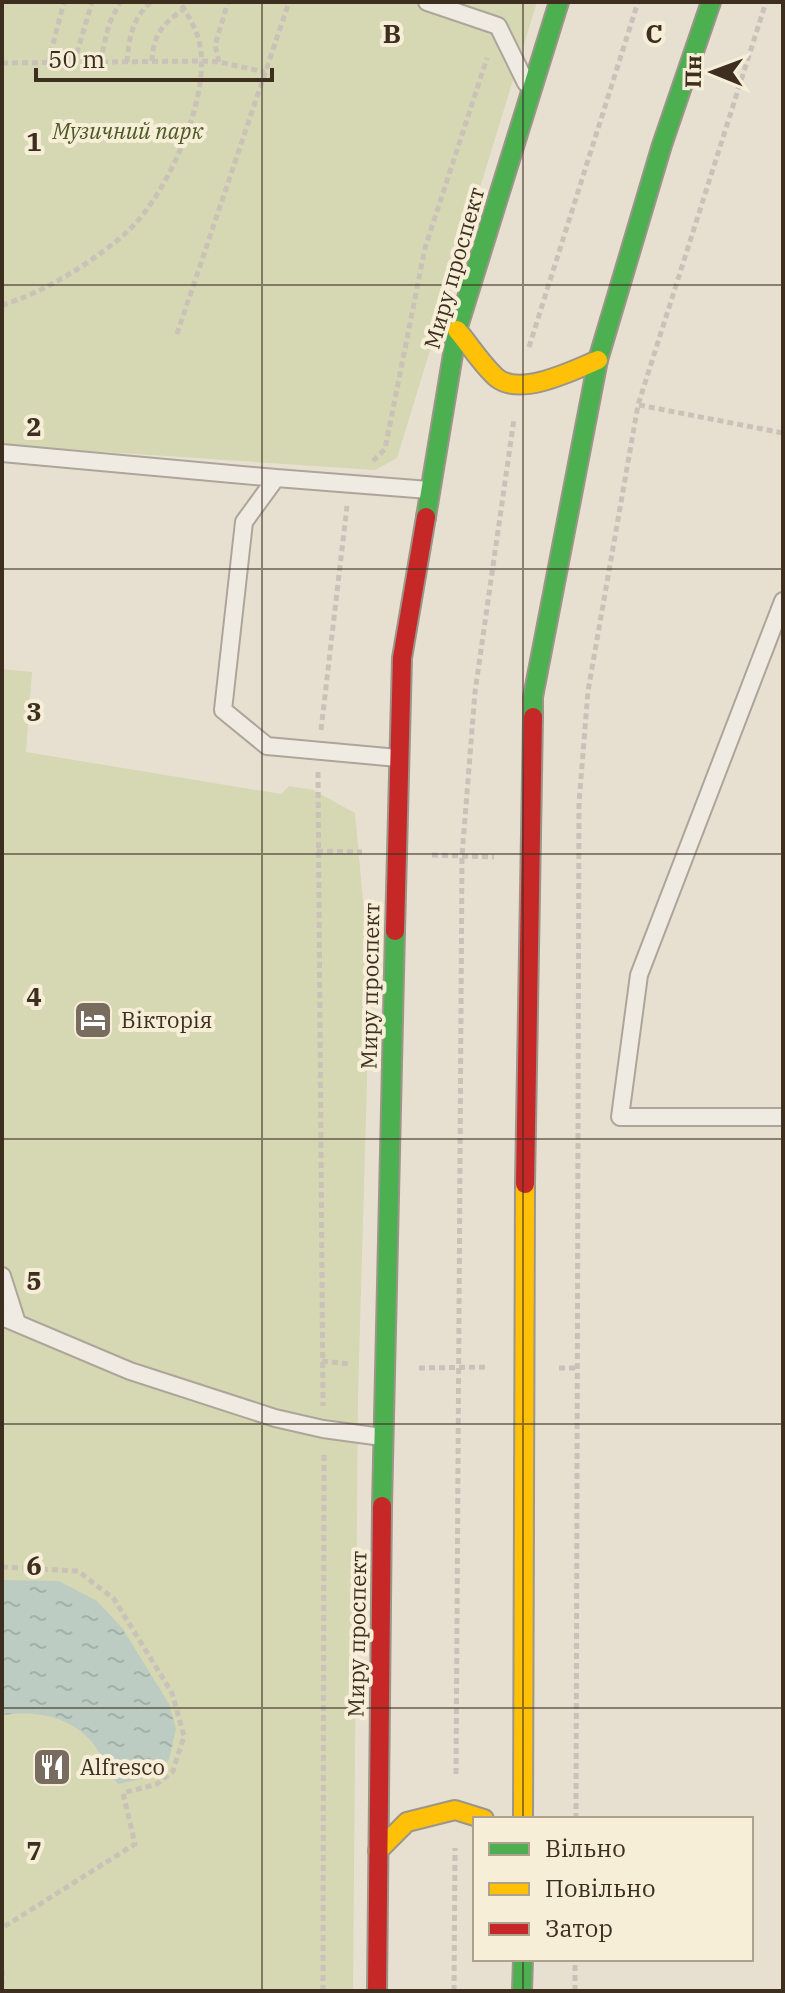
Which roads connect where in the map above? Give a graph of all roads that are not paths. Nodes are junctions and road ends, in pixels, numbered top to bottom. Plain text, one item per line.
1 (427, 2) edge
2 (559, 2) edge
3 (711, 2) edge
4 (531, 92) junction
5 (457, 330) junction
6 (598, 360) junction
7 (2, 453) edge
8 (276, 478) junction
9 (430, 490) junction
10 (783, 601) edge
11 (399, 758) junction
12 (783, 1117) edge
13 (2, 1276) edge
14 (9, 1320) edge
15 (383, 1437) junction
16 (478, 1817) edge
17 (523, 1817) edge
18 (378, 1851) junction
19 (523, 1961) edge
20 (377, 1991) edge
21 (522, 1991) edge

1 - 4 lane
2 - 4 main road, Миру проспект
3 - 6 main road
4 - 5 main road, Миру проспект
5 - 6 main road
5 - 9 main road, Миру проспект
6 - 17 main road
7 - 8 lane
8 - 9 lane
8 - 11 lane
9 - 11 main road, Миру проспект
10 - 12 lane
11 - 15 main road, Миру проспект
13 - 14 lane
14 - 15 lane
15 - 18 main road, Миру проспект
16 - 18 main road
18 - 20 main road, Миру проспект
19 - 21 main road

